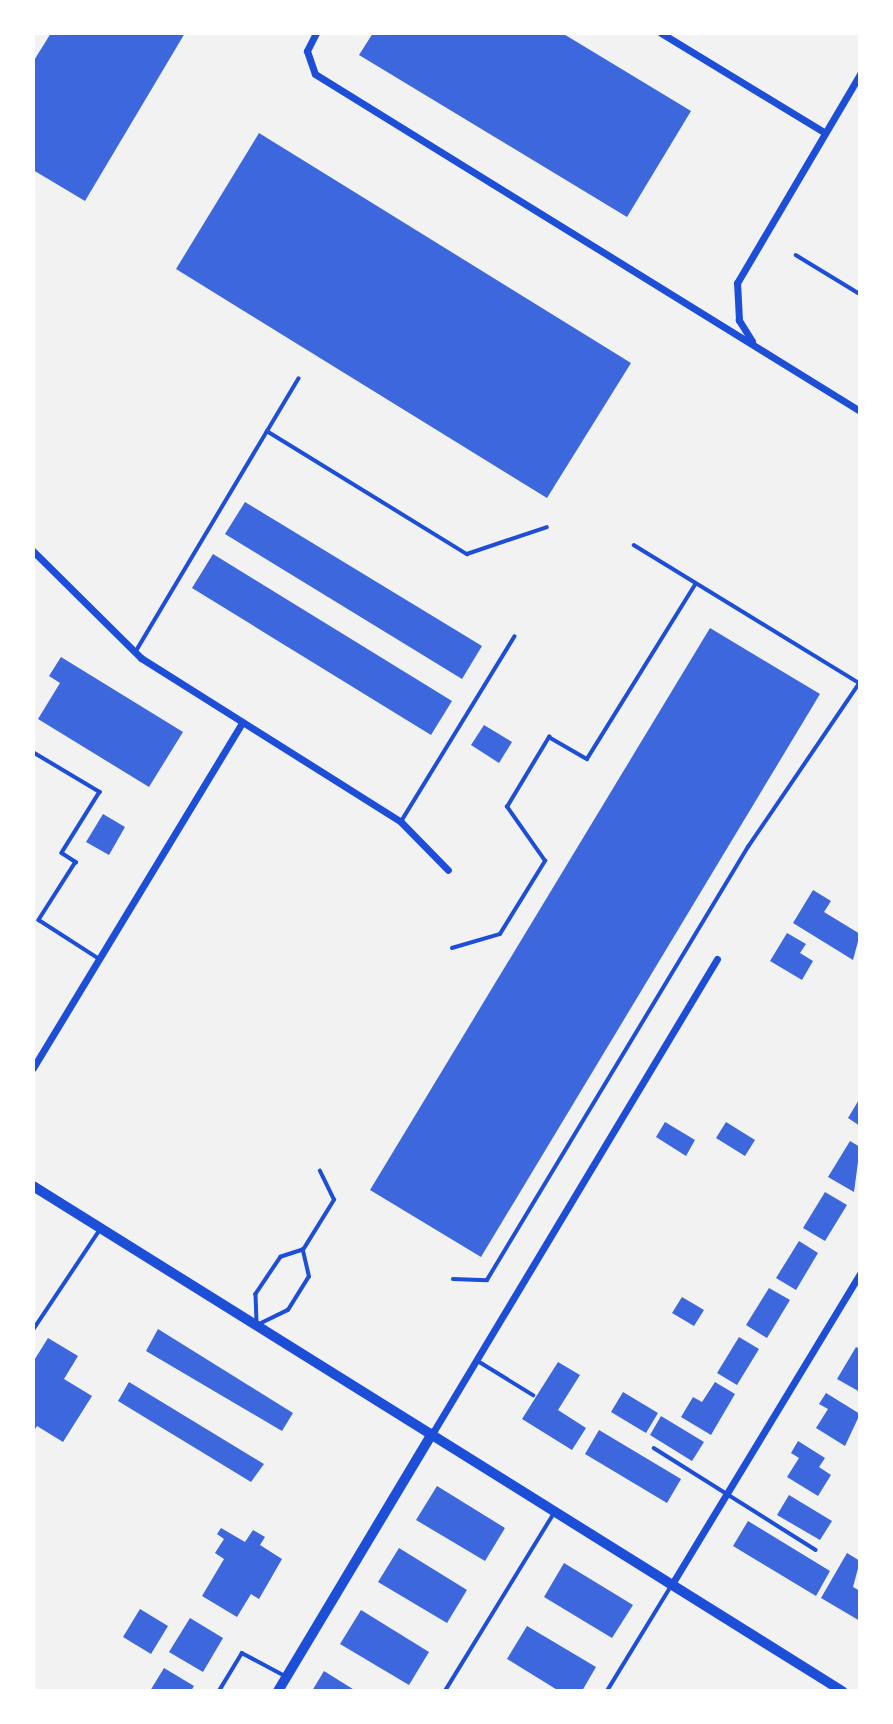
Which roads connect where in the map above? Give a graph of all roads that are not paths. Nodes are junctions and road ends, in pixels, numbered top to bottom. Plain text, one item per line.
1 (316, 33) edge
2 (661, 33) edge
3 (860, 74) edge
4 (824, 132) junction
5 (796, 255) dead end
6 (860, 294) edge
7 (757, 347) junction
8 (298, 379) dead end
9 (859, 409) edge
10 (267, 431) junction
11 (547, 527) dead end
12 (634, 545) dead end
13 (33, 551) edge
14 (695, 585) junction
15 (514, 637) dead end
16 (135, 653) junction
17 (859, 682) edge
18 (242, 723) junction
19 (33, 752) edge
20 (401, 822) junction
21 (448, 870) dead end
22 (452, 948) dead end
23 (99, 959) junction
24 (717, 959) dead end
25 (33, 1069) edge
26 (320, 1171) dead end
27 (33, 1186) edge
28 (100, 1228) junction
29 (303, 1251) junction
30 (860, 1273) edge
31 (453, 1279) dead end
32 (257, 1325) junction
33 (33, 1330) edge
34 (476, 1360) junction
35 (533, 1395) dead end
36 (432, 1434) junction
37 (653, 1448) dead end
38 (727, 1493) junction
39 (555, 1511) junction
40 (816, 1550) dead end
41 (672, 1584) junction
42 (287, 1677) junction
43 (219, 1691) edge
44 (278, 1691) edge
45 (445, 1691) edge
46 (607, 1691) edge
47 (842, 1691) edge

1 - 7 street
2 - 4 street
3 - 4 street
4 - 7 street
5 - 6 lane
7 - 9 street
8 - 10 lane
10 - 11 lane
10 - 16 lane
12 - 14 lane
13 - 16 street
14 - 17 lane
14 - 22 lane
15 - 20 lane
16 - 18 street
17 - 31 lane
18 - 20 street
18 - 23 street
19 - 23 lane
20 - 21 street
23 - 25 street
24 - 34 street
26 - 29 lane
27 - 28 main road
28 - 32 main road
28 - 33 lane
29 - 32 lane
29 - 32 lane
30 - 38 street
32 - 36 main road
34 - 35 lane
34 - 36 street
36 - 39 main road
36 - 42 street
37 - 38 lane
38 - 40 lane
38 - 41 street
39 - 41 main road
39 - 45 lane
41 - 46 lane
41 - 47 main road
42 - 43 lane
42 - 44 street

